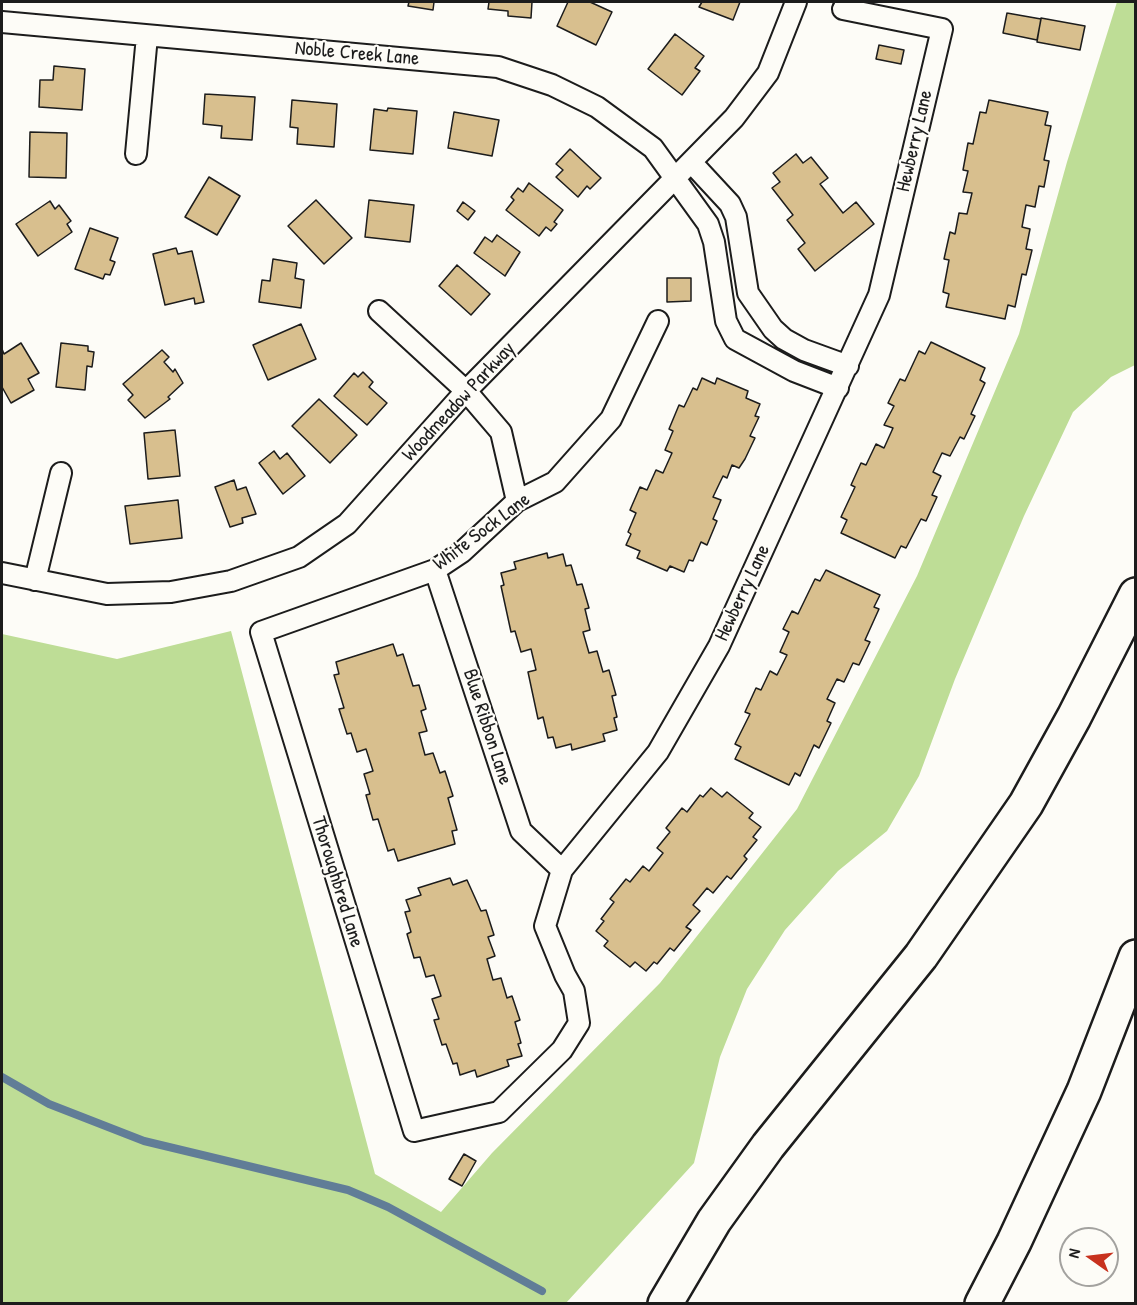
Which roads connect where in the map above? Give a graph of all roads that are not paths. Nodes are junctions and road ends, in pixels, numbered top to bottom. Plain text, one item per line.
1 (796, 2) edge
2 (843, 9) dead end
3 (2, 22) edge
4 (147, 36) junction
5 (136, 154) dead end
6 (692, 163) junction
7 (676, 180) junction
8 (379, 310) dead end
9 (658, 321) dead end
10 (848, 366) junction
11 (838, 388) junction
12 (466, 392) junction
13 (61, 473) dead end
14 (517, 501) junction
15 (435, 570) junction
16 (2, 573) edge
17 (35, 580) junction
18 (1136, 595) edge
19 (261, 632) joint
20 (562, 870) junction
21 (1136, 957) edge
22 (414, 1131) joint
23 (665, 1304) edge
24 (982, 1304) edge

1 - 6 street, Woodmeadow Parkway
2 - 10 street, Hewberry Lane
3 - 4 street, Noble Creek Lane
4 - 5 street
4 - 7 street, Noble Creek Lane
6 - 7 street, Woodmeadow Parkway
6 - 10 street
7 - 11 street, Noble Creek Lane
7 - 12 street, Woodmeadow Parkway
8 - 12 street
9 - 14 street, White Sock Lane
10 - 11 street, Hewberry Lane
11 - 20 street, Hewberry Lane
12 - 14 street
12 - 17 street, Woodmeadow Parkway
13 - 17 street
14 - 15 street, White Sock Lane
15 - 19 street, White Sock Lane
15 - 20 street, Blue Ribbon Lane
16 - 17 street, Woodmeadow Parkway
18 - 23 highway
19 - 22 street, Thoroughbred Lane
20 - 22 street, Hewberry Lane
21 - 24 highway

